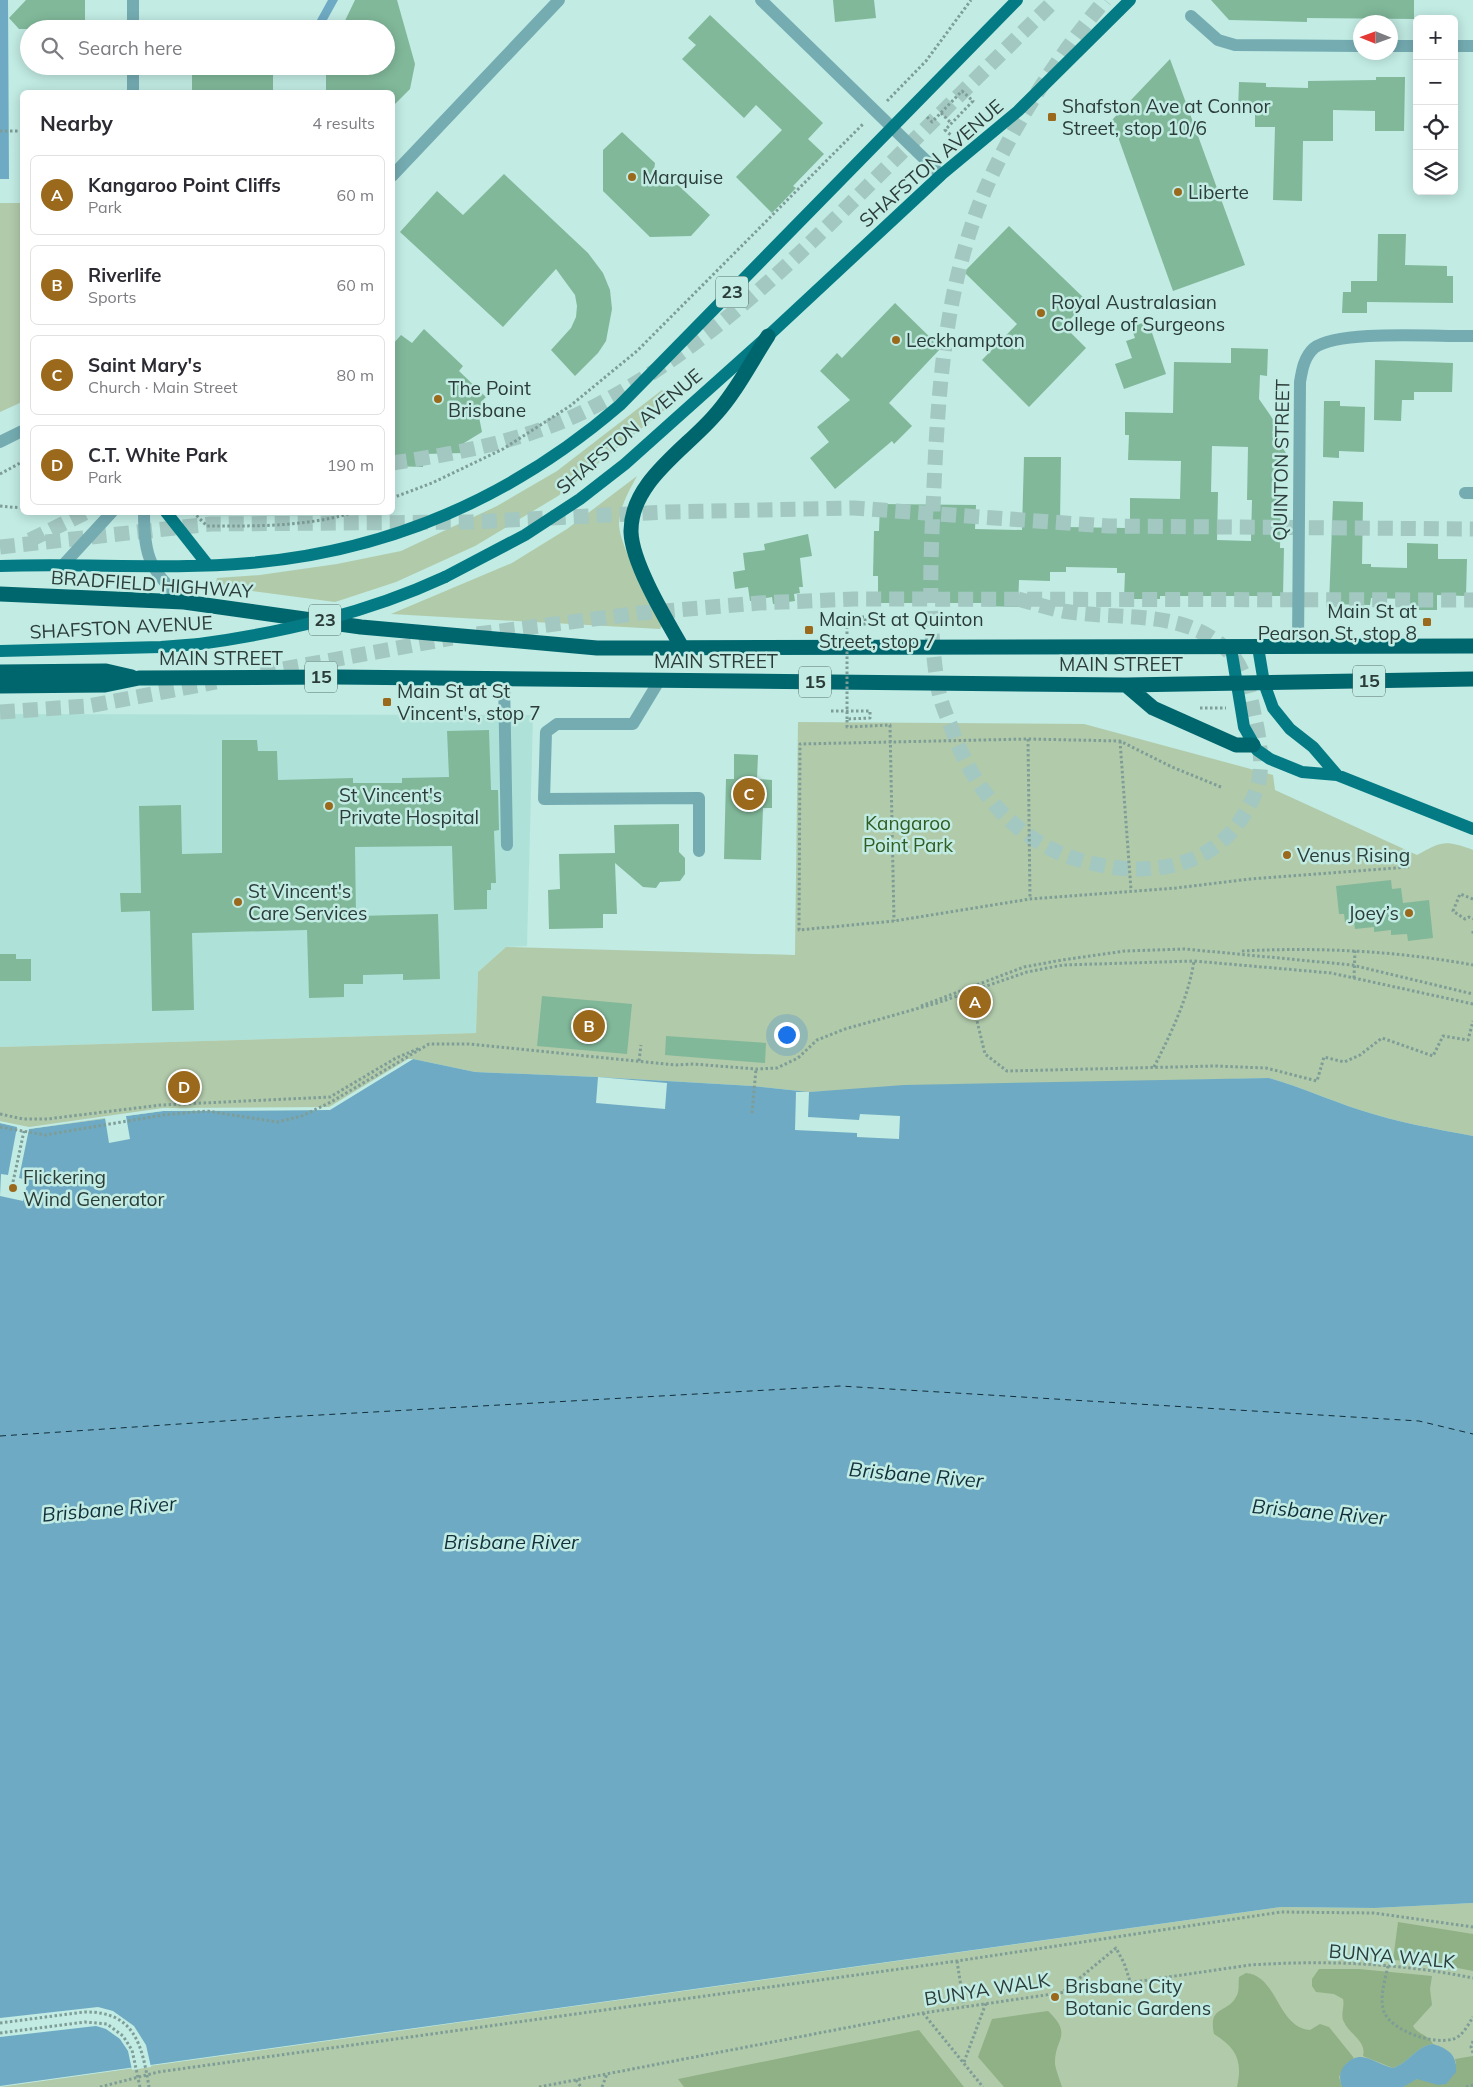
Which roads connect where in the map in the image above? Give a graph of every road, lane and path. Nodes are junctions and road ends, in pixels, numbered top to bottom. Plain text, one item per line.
1 (133, 0) edge
2 (559, 0) edge
3 (762, 0) edge
4 (971, 0) edge
5 (1016, 0) edge
6 (1130, 0) edge
7 (1191, 16) dead end
8 (133, 20) edge
9 (1353, 46) edge
10 (1398, 46) edge
11 (1413, 46) edge
12 (1458, 46) edge
13 (1473, 46) edge
14 (133, 75) edge
15 (133, 90) edge
16 (892, 95) dead end
17 (941, 113) junction
18 (927, 117) dead end
19 (951, 123) junction
20 (893, 126) junction
21 (860, 127) dead end
22 (0, 131) edge
23 (20, 131) edge
24 (952, 136) dead end
25 (395, 173) edge
26 (941, 175) junction
27 (768, 336) junction
28 (1473, 336) edge
29 (20, 432) edge
30 (0, 442) edge
31 (20, 463) edge
32 (0, 474) edge
33 (395, 497) edge
34 (0, 506) edge
35 (20, 508) edge
36 (109, 515) edge
37 (144, 515) edge
38 (168, 515) edge
39 (197, 515) edge
40 (346, 515) edge
41 (64, 564) junction
42 (207, 564) junction
43 (151, 565) junction
44 (0, 566) edge
45 (0, 594) edge
46 (184, 602) junction
47 (833, 624) dead end
48 (361, 627) joint
49 (1473, 646) edge
50 (1298, 647) junction
51 (1231, 648) junction
52 (1258, 648) junction
53 (683, 650) junction
54 (0, 651) edge
55 (0, 672) edge
56 (139, 678) junction
57 (504, 679) junction
58 (1473, 679) edge
59 (660, 681) junction
60 (1264, 683) junction
61 (1236, 684) junction
62 (1126, 685) junction
63 (0, 686) edge
64 (1198, 708) dead end
65 (1226, 708) dead end
66 (831, 711) dead end
67 (847, 719) junction
68 (1028, 739) junction
69 (1120, 741) junction
70 (890, 743) junction
71 (1253, 745) junction
72 (1337, 775) junction
73 (1221, 787) dead end
74 (1473, 829) edge
75 (507, 845) dead end
76 (699, 851) dead end
77 (1409, 867) dead end
78 (1131, 890) junction
79 (1030, 899) junction
80 (1473, 899) edge
81 (1473, 919) edge
82 (894, 921) junction
83 (1473, 931) edge
84 (1473, 935) edge
85 (1355, 950) junction
86 (1232, 952) junction
87 (1194, 961) junction
88 (1473, 965) edge
89 (1356, 966) junction
90 (1354, 978) junction
91 (970, 992) junction
92 (1473, 994) edge
93 (1473, 1004) edge
94 (917, 1008) junction
95 (1473, 1021) edge
96 (429, 1044) junction
97 (641, 1045) dead end
98 (639, 1061) junction
99 (1154, 1067) junction
100 (756, 1070) junction
101 (752, 1113) dead end
102 (0, 1114) edge
103 (0, 1127) edge
104 (24, 1131) junction
105 (13, 1182) dead end
106 (1473, 1927) edge
107 (957, 1960) junction
108 (1388, 1966) junction
109 (1473, 1978) edge
110 (1130, 1982) junction
111 (1064, 1991) junction
112 (986, 2002) junction
113 (964, 2006) junction
114 (923, 2013) junction
115 (1473, 2017) edge
116 (0, 2023) edge
117 (0, 2033) edge
118 (1473, 2041) edge
119 (1473, 2053) edge
120 (964, 2063) junction
121 (607, 2074) junction
122 (576, 2080) junction
123 (1473, 2085) edge
124 (100, 2087) edge
125 (140, 2087) edge
126 (149, 2087) edge
127 (539, 2087) edge
128 (581, 2087) edge
129 (602, 2087) edge
130 (983, 2087) edge
131 (1466, 2087) edge

1 - 8 street
2 - 25 street
3 - 20 street
4 - 16 path
5 - 20 main road, SHAFSTON AVENUE / 23
6 - 26 main road, SHAFSTON AVENUE / 23
7 - 9 street
10 - 11 street
12 - 13 street
14 - 15 street
17 - 18 path
17 - 19 path
17 - 19 path
19 - 24 path
20 - 26 street
20 - 42 main road, SHAFSTON AVENUE / 23
21 - 33 path
22 - 23 path
26 - 27 main road, SHAFSTON AVENUE / 23
27 - 53 highway
27 - 54 main road, SHAFSTON AVENUE / 23, bridge
28 - 50 street, QUINTON STREET
29 - 30 street
31 - 32 path
34 - 35 path
36 - 41 street
37 - 43 street
38 - 42 main road
39 - 40 path
41 - 43 main road, SHAFSTON AVENUE / 23
41 - 44 main road, SHAFSTON AVENUE / 23
42 - 43 main road, SHAFSTON AVENUE / 23
43 - 46 street
45 - 46 highway, BRADFIELD HIGHWAY / 15
46 - 48 highway, BRADFIELD HIGHWAY / 15
47 - 67 path, bridge
48 - 53 highway, MAIN STREET / 15
49 - 50 highway, MAIN STREET / 15
50 - 52 highway, MAIN STREET / 15
51 - 52 highway, MAIN STREET / 15
51 - 53 highway, MAIN STREET / 15
51 - 61 main road
52 - 60 main road
55 - 56 highway, MAIN STREET / 15
56 - 57 highway, MAIN STREET / 15
56 - 63 highway, MAIN STREET / 15
57 - 59 highway, MAIN STREET / 15
57 - 75 street
58 - 60 highway, MAIN STREET / 15
59 - 62 highway, MAIN STREET / 15
59 - 76 street
60 - 61 highway, MAIN STREET / 15
60 - 72 main road
61 - 62 highway, MAIN STREET / 15
61 - 71 main road
62 - 71 highway
64 - 65 path
66 - 67 path
67 - 70 path
68 - 69 path
68 - 70 path
68 - 79 path
69 - 73 path
69 - 78 path
70 - 82 path
70 - 82 path
71 - 72 main road
72 - 74 main road
77 - 78 path
78 - 79 path
79 - 82 path
80 - 81 path
83 - 84 path
85 - 86 path
85 - 88 path
85 - 89 path
86 - 89 path
86 - 94 path
87 - 90 path
87 - 91 path
87 - 99 path
89 - 90 path
89 - 92 path
90 - 93 path
91 - 94 path
91 - 99 path
94 - 100 path
95 - 99 path
96 - 98 path
96 - 102 path
96 - 104 path
97 - 98 path
98 - 100 path
100 - 101 path
103 - 104 path
104 - 105 path
106 - 107 path
107 - 113 path
107 - 124 path
108 - 109 path, BUNYA WALK
108 - 110 path, BUNYA WALK
108 - 115 path
110 - 111 path, BUNYA WALK
110 - 111 path
111 - 112 path, BUNYA WALK
112 - 113 path, BUNYA WALK
112 - 120 path
113 - 114 path, BUNYA WALK
114 - 120 path
114 - 121 path, BUNYA WALK
116 - 126 path, bridge
117 - 125 path, bridge
118 - 119 path
120 - 130 path
121 - 122 path, BUNYA WALK
121 - 129 path
122 - 127 path, BUNYA WALK
122 - 128 path
123 - 131 path

